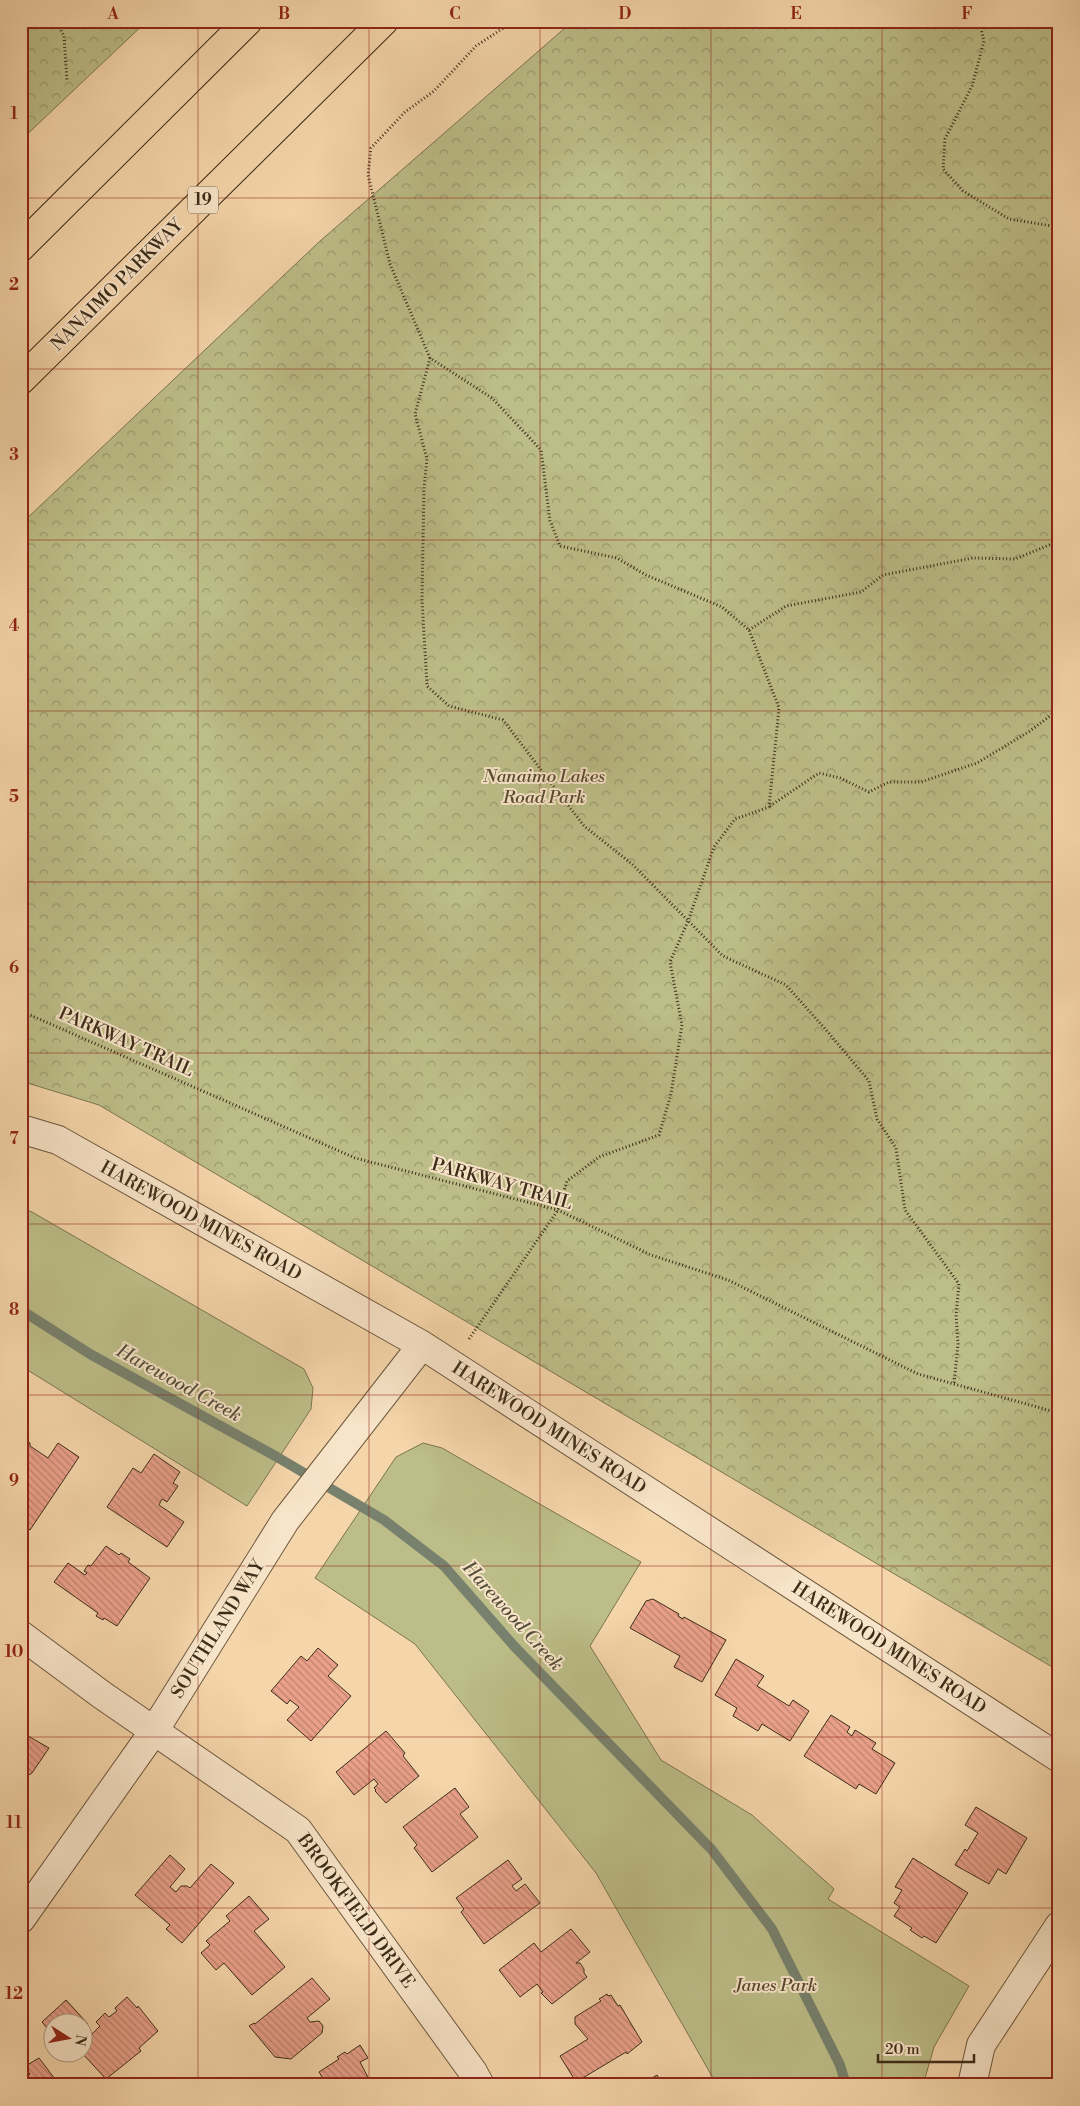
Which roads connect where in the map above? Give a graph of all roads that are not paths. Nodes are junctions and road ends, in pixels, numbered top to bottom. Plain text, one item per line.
1 (248, 21) edge
2 (384, 21) edge
3 (21, 247) edge
4 (21, 380) edge
5 (21, 1129) edge
6 (422, 1345) junction
7 (21, 1635) edge
8 (154, 1731) junction
9 (1059, 1758) edge
10 (21, 1919) edge
11 (1059, 1926) edge
12 (480, 2085) edge
13 (972, 2085) edge

1 - 3 highway
2 - 4 highway, NANAIMO PARKWAY / 19
5 - 6 street, HAREWOOD MINES ROAD
6 - 8 street, SOUTHLAND WAY
6 - 9 street, HAREWOOD MINES ROAD
7 - 8 street, BROOKFIELD DRIVE
8 - 10 street, SOUTHLAND WAY
8 - 12 street, BROOKFIELD DRIVE
11 - 13 street

